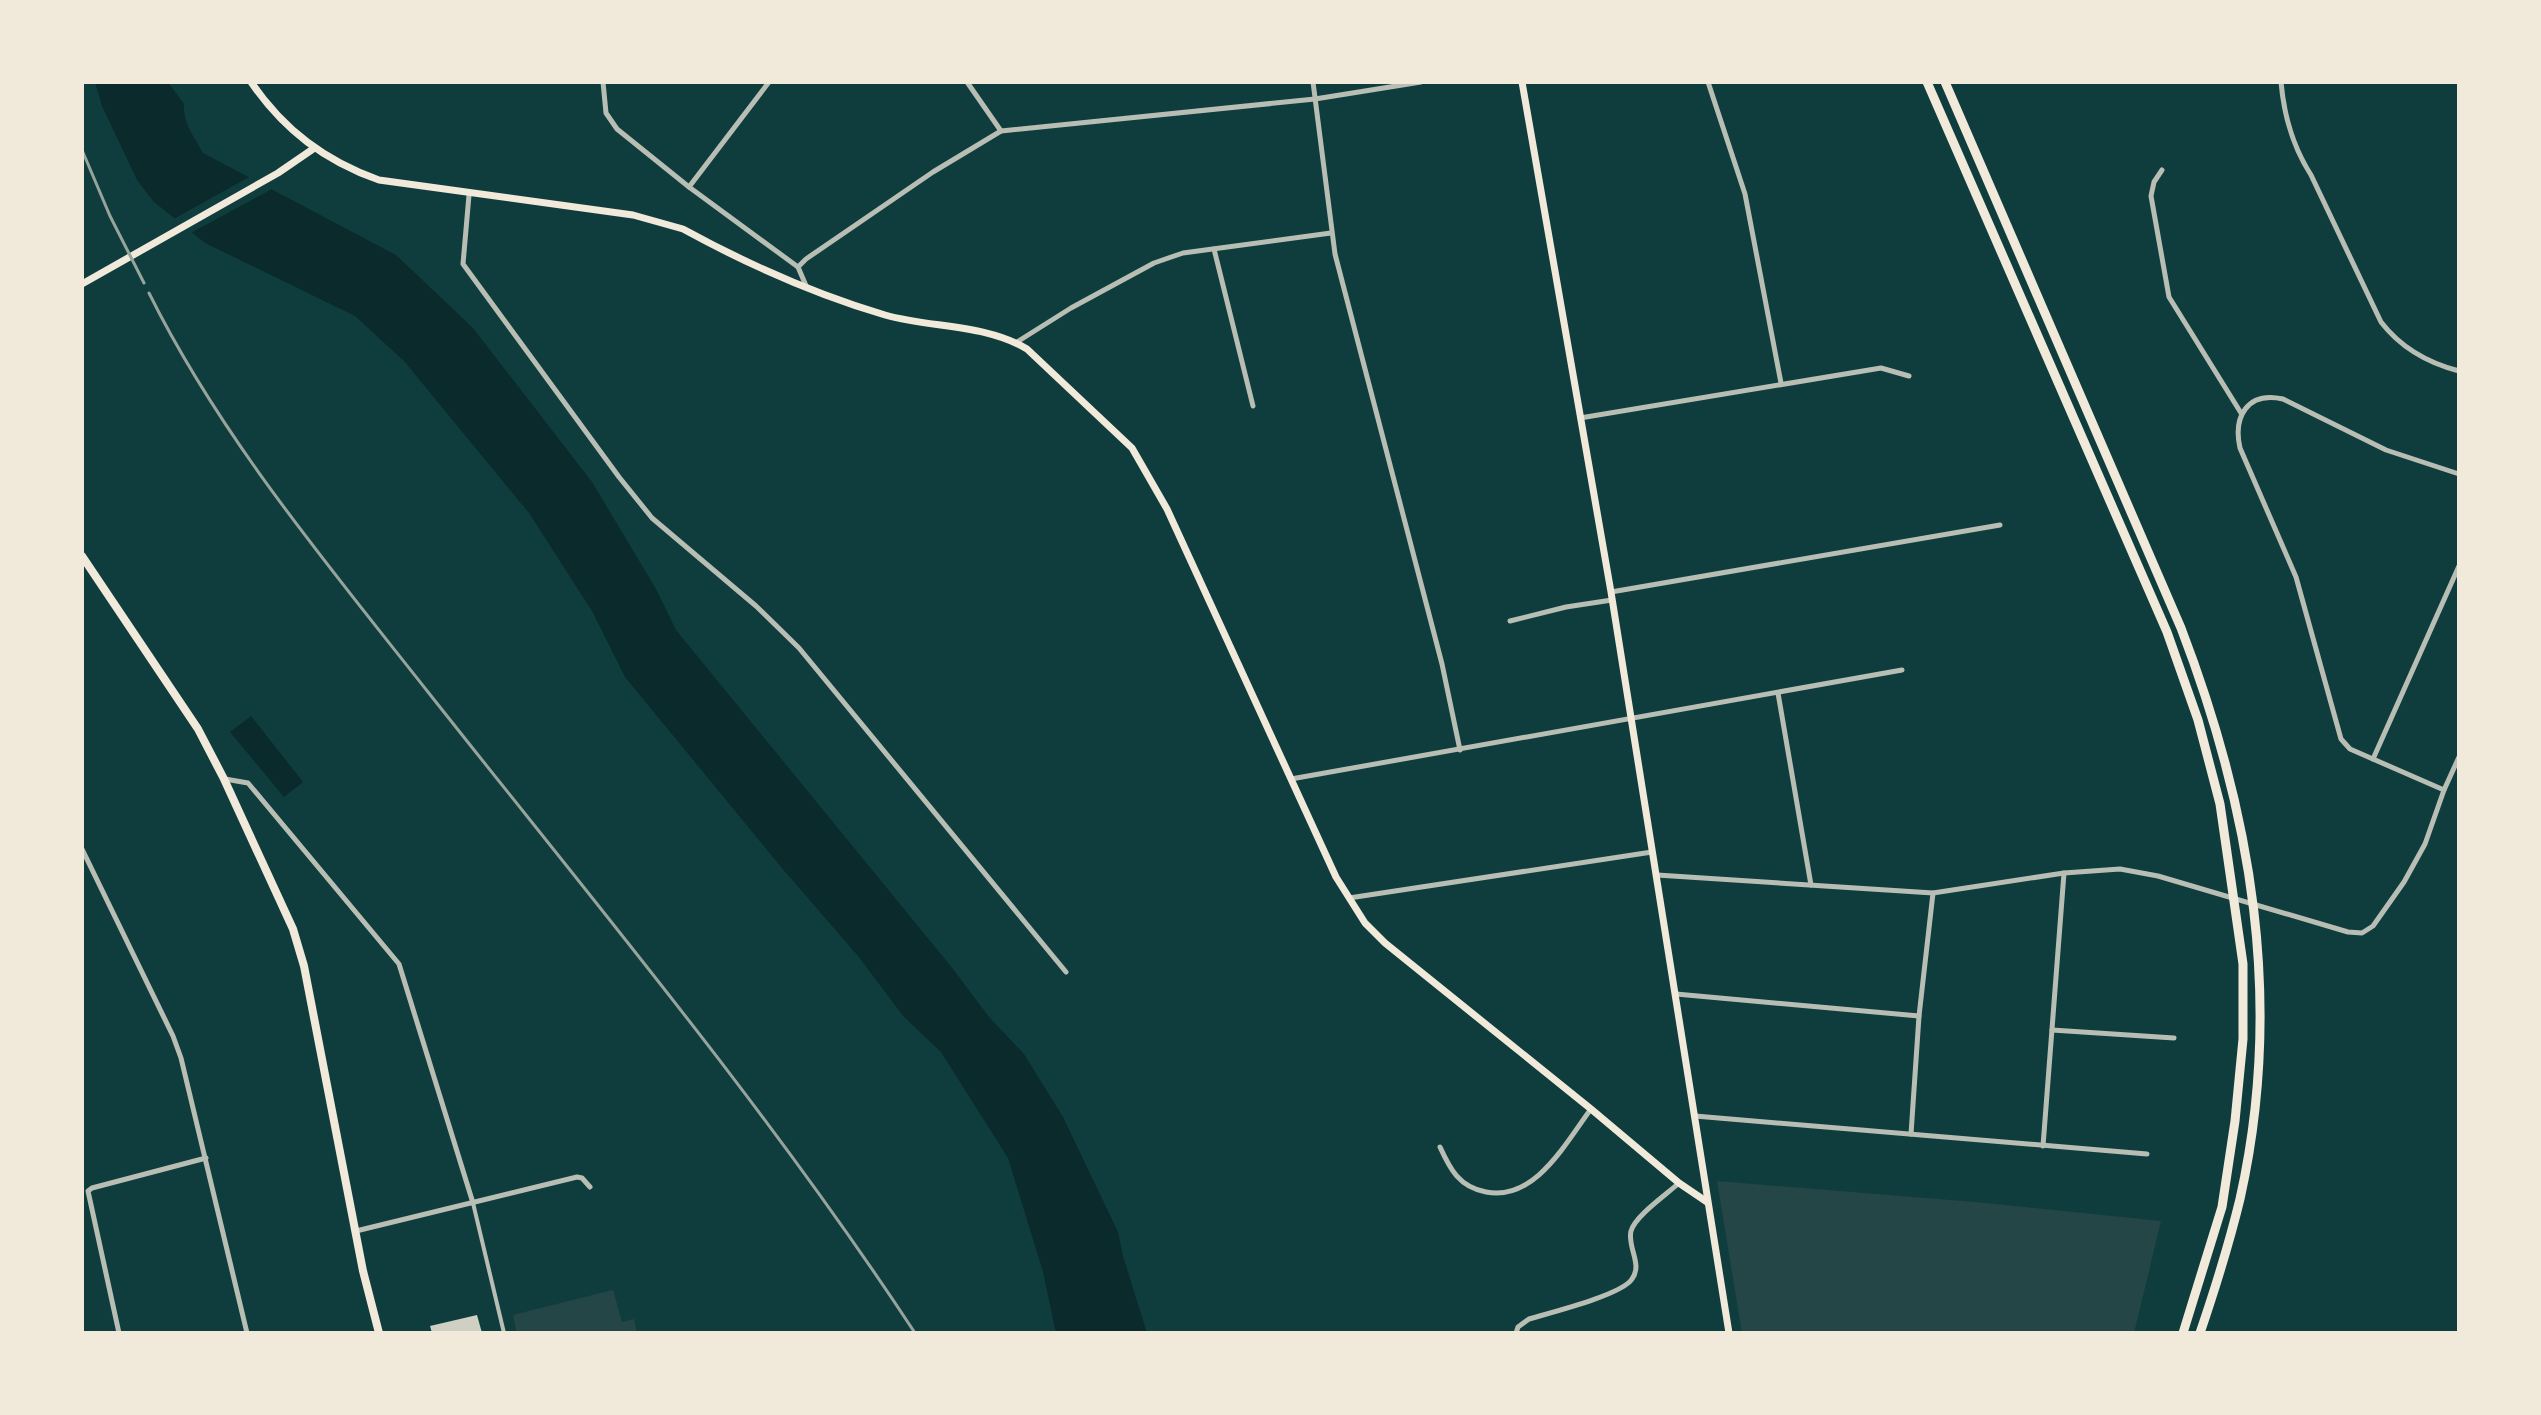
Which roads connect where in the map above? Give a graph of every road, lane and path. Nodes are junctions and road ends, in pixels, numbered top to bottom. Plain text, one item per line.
1 (251, 82) edge
2 (603, 82) edge
3 (769, 82) edge
4 (967, 82) edge
5 (1313, 82) edge
6 (1421, 82) edge
7 (1522, 82) edge
8 (1708, 82) edge
9 (1927, 82) edge
10 (1945, 82) edge
11 (2281, 82) edge
12 (1315, 99) junction
13 (1001, 131) junction
14 (313, 149) junction
15 (2162, 170) dead end
16 (689, 187) junction
17 (469, 195) junction
18 (1331, 233) junction
19 (1214, 249) junction
20 (798, 267) junction
21 (82, 284) edge
22 (807, 289) junction
23 (1017, 342) junction
24 (2459, 371) edge
25 (1909, 376) dead end
26 (1781, 383) junction
27 (1253, 406) dead end
28 (2241, 413) junction
29 (1580, 418) junction
30 (2459, 474) edge
31 (2000, 525) dead end
32 (82, 556) edge
33 (2459, 566) edge
34 (1611, 596) junction
35 (1510, 621) dead end
36 (1902, 670) dead end
37 (1778, 693) junction
38 (1631, 717) junction
39 (1460, 750) junction
40 (2459, 757) edge
41 (2373, 759) junction
42 (224, 779) junction
43 (1291, 779) junction
44 (2444, 790) junction
45 (82, 849) edge
46 (1653, 852) junction
47 (2064, 873) junction
48 (1656, 875) junction
49 (1811, 885) junction
50 (1933, 893) junction
51 (1348, 898) junction
52 (1066, 972) dead end
53 (1676, 994) junction
54 (1919, 1016) junction
55 (2052, 1030) junction
56 (2174, 1038) dead end
57 (1591, 1109) junction
58 (1695, 1116) junction
59 (1911, 1134) junction
60 (2043, 1146) junction
61 (1440, 1147) dead end
62 (2147, 1154) dead end
63 (206, 1158) junction
64 (1679, 1183) junction
65 (590, 1187) dead end
66 (1707, 1202) junction
67 (473, 1203) junction
68 (356, 1231) junction
69 (119, 1333) edge
70 (247, 1333) edge
71 (379, 1333) edge
72 (504, 1333) edge
73 (1516, 1333) edge
74 (1729, 1333) edge
75 (2183, 1333) edge
76 (2200, 1333) edge

1 - 14 main road
2 - 16 street
3 - 16 street
4 - 13 street
5 - 12 street
6 - 12 street
7 - 29 main road
8 - 26 street
9 - 75 highway
10 - 76 highway
11 - 24 street
12 - 13 street
12 - 18 street
13 - 20 street
14 - 17 main road
14 - 21 main road
15 - 28 street
16 - 20 street
17 - 22 main road
17 - 52 street
18 - 19 street
18 - 39 street
19 - 23 street
19 - 27 street
20 - 22 street
22 - 23 main road
23 - 43 main road
25 - 26 street
26 - 29 street
28 - 30 street
28 - 41 street
29 - 34 main road
31 - 34 street
32 - 42 main road
33 - 41 street
34 - 35 street
34 - 38 main road
36 - 37 street
37 - 38 street
37 - 49 street
38 - 39 street
38 - 46 main road
39 - 43 street
40 - 44 street
41 - 44 street
42 - 67 street
42 - 68 main road
43 - 51 main road
44 - 47 street
45 - 63 street
46 - 48 main road
46 - 51 street
47 - 50 street
47 - 55 street
48 - 49 street
48 - 53 main road
49 - 50 street
50 - 54 street
51 - 57 main road
53 - 54 street
53 - 58 main road
54 - 59 street
55 - 56 street
55 - 60 street
57 - 61 street
57 - 64 main road
58 - 59 street
58 - 66 main road
59 - 60 street
60 - 62 street
63 - 69 street
63 - 70 street
64 - 66 main road
64 - 73 street
65 - 67 street
66 - 74 main road
67 - 68 street
67 - 72 street
68 - 71 main road

